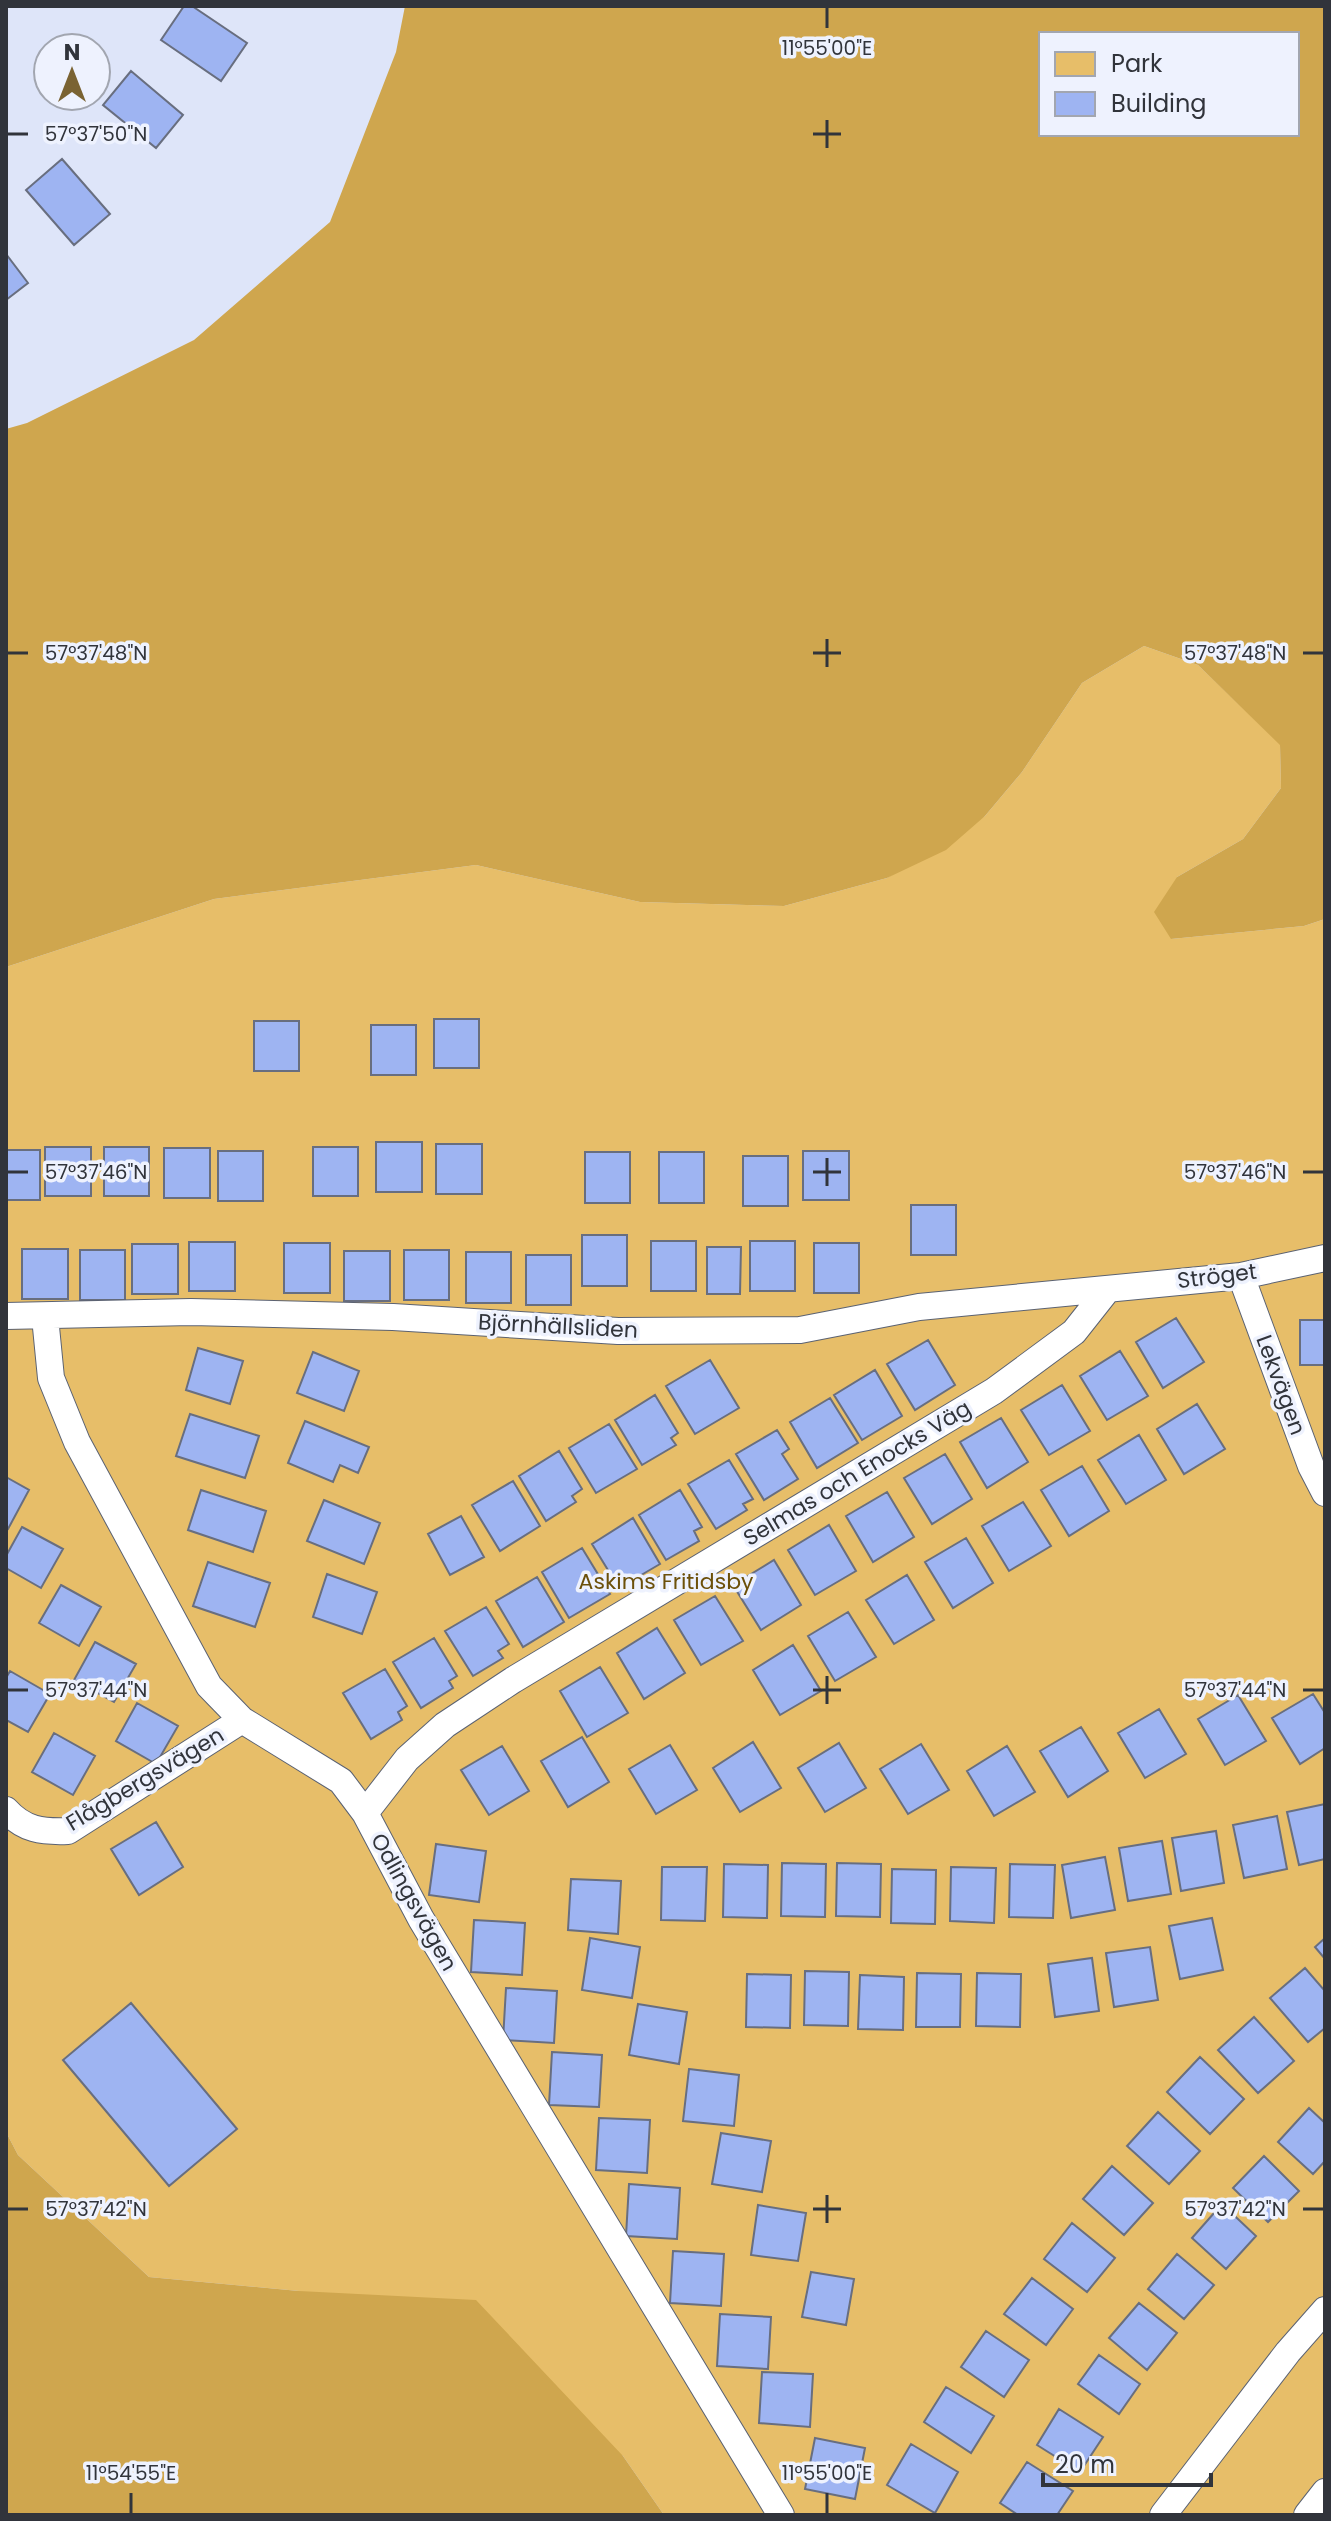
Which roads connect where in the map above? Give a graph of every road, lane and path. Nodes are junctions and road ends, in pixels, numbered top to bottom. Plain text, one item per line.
1 (1325, 1258) edge
2 (1241, 1276) junction
3 (1108, 1289) junction
4 (6, 1316) edge
5 (45, 1317) junction
6 (1325, 1493) edge
7 (242, 1720) junction
8 (6, 1810) edge
9 (365, 1813) junction
10 (1325, 2310) edge
11 (1325, 2492) edge
12 (781, 2515) edge
13 (1163, 2515) edge
14 (1307, 2515) edge

1 - 2 lane, Ströget
2 - 3 lane, Ströget
2 - 6 lane, Lekvägen
3 - 5 lane, Björnhällsliden
3 - 9 lane, Selmas och Enocks Väg
4 - 5 lane, Björnhällsliden
5 - 7 lane, Odlingsvägen
7 - 8 lane, Flågbergsvägen
7 - 9 lane, Odlingsvägen
9 - 12 lane, Odlingsvägen
10 - 13 lane
11 - 14 lane

